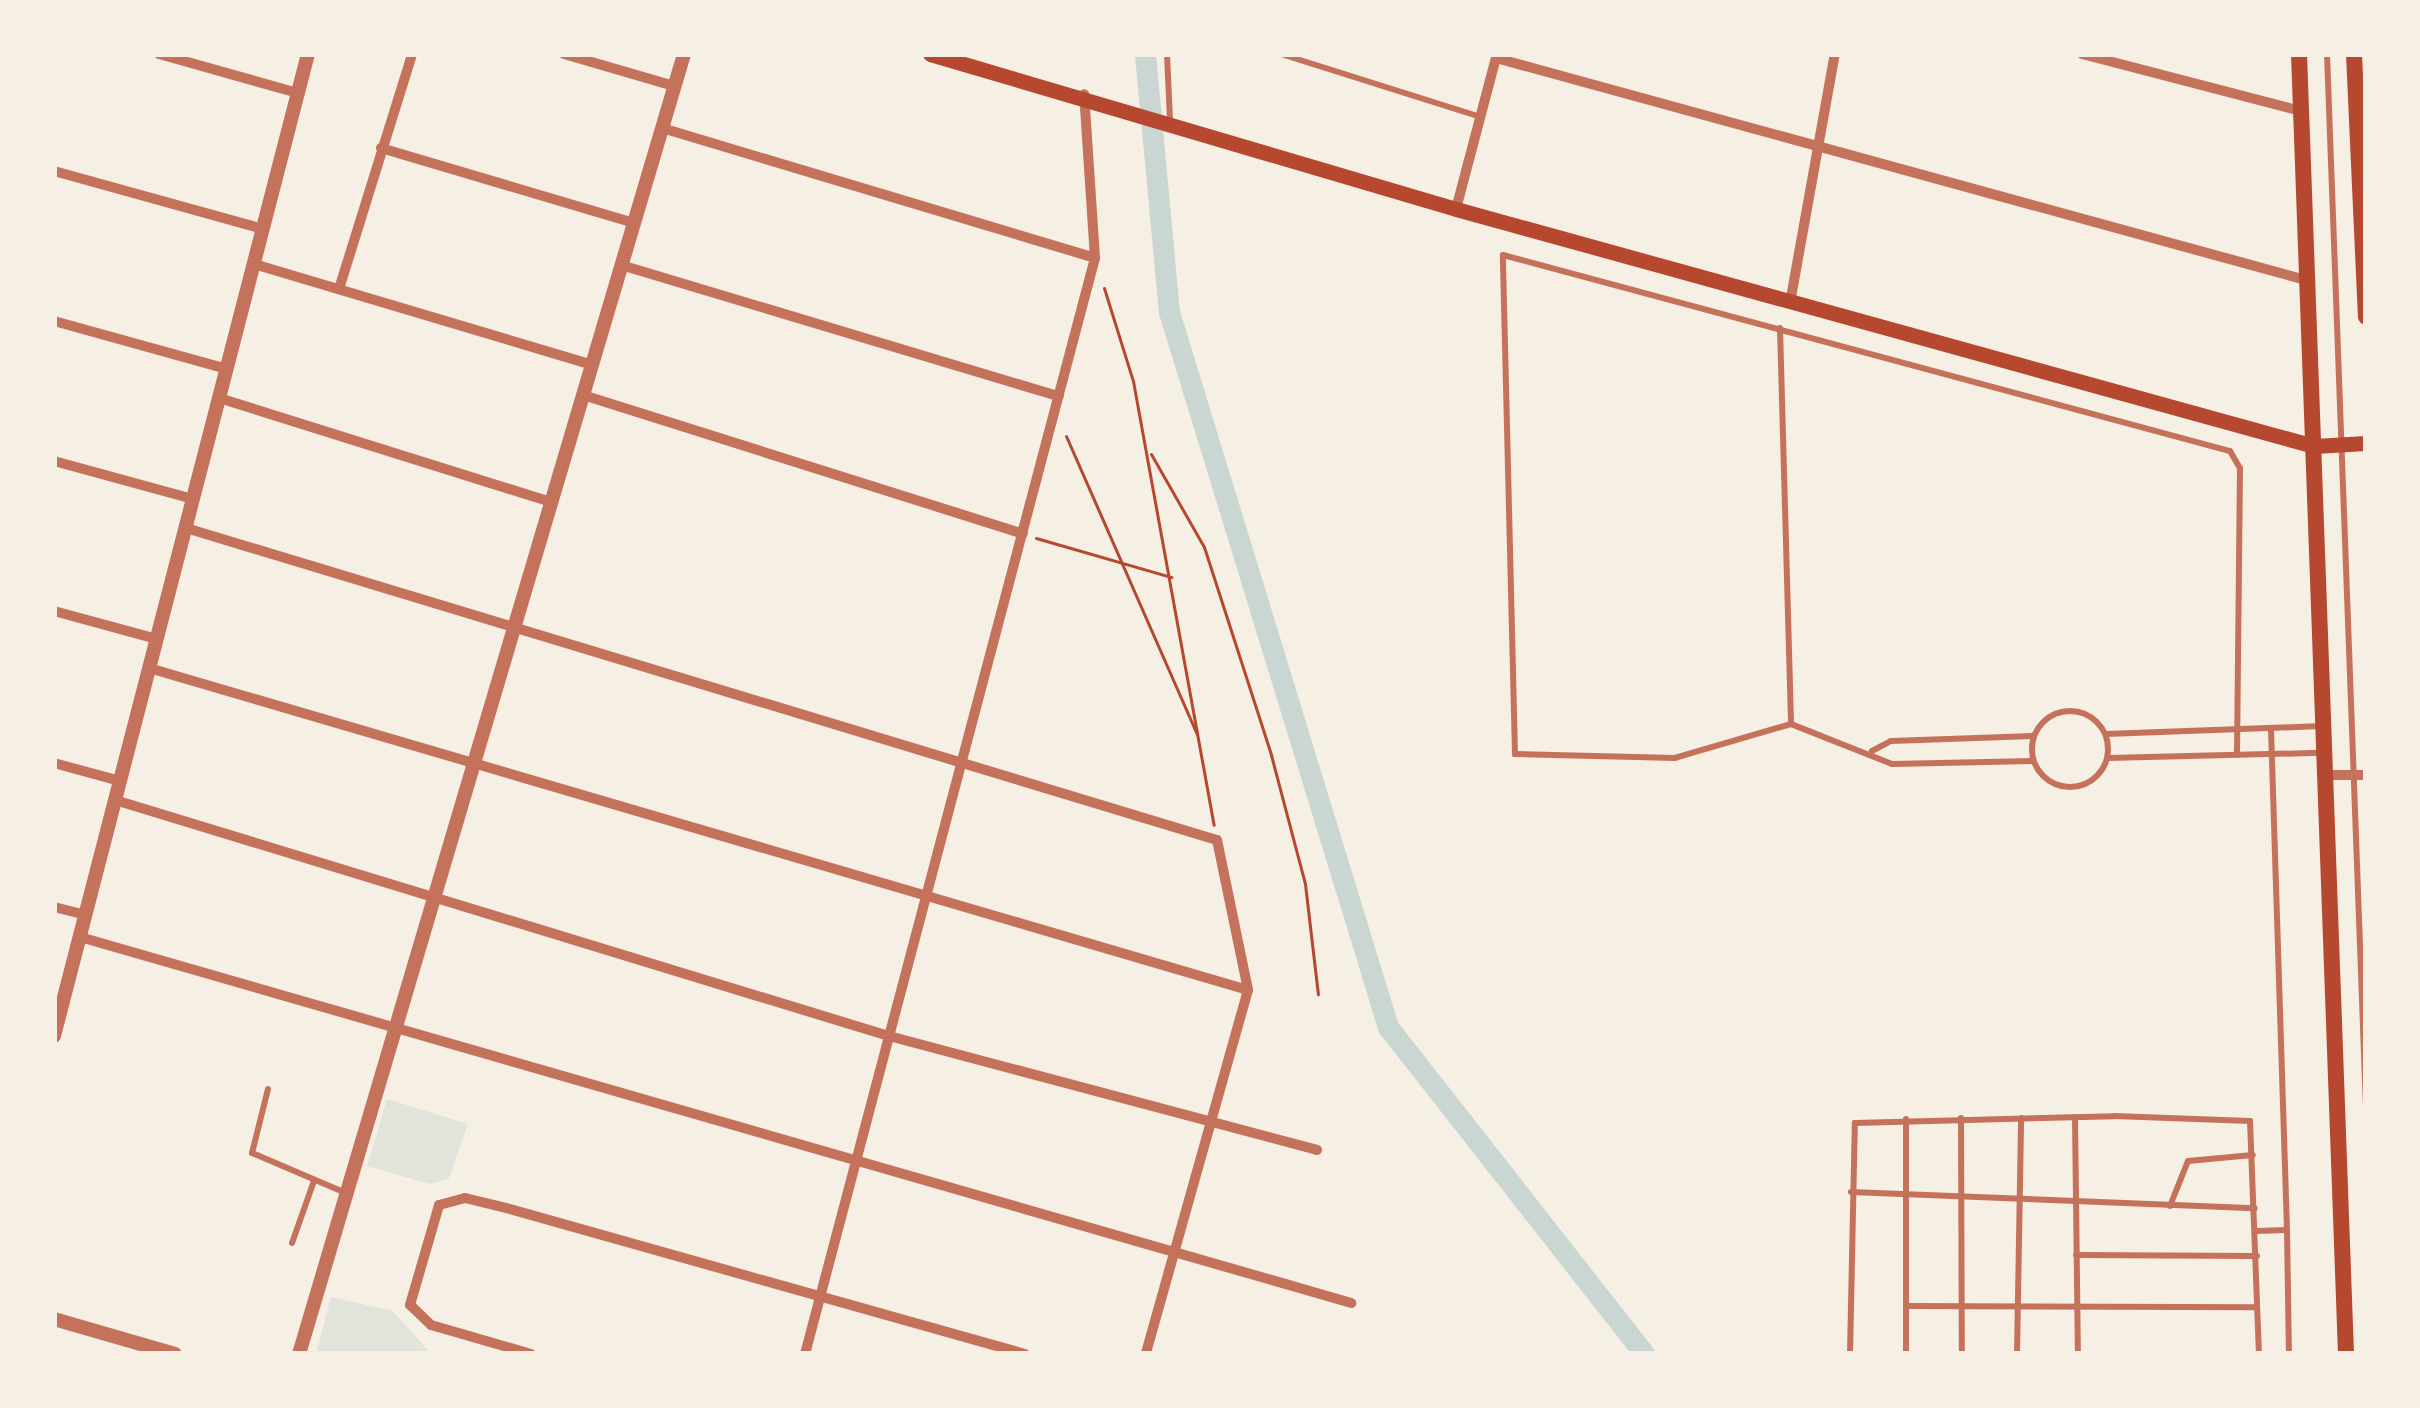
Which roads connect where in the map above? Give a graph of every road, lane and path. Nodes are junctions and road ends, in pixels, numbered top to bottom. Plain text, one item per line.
1 (159, 54) edge
2 (308, 54) edge
3 (412, 54) edge
4 (564, 54) edge
5 (684, 54) edge
6 (930, 54) edge
7 (1167, 54) edge
8 (1281, 54) edge
9 (1835, 54) edge
10 (2082, 54) edge
11 (2299, 54) edge
12 (2327, 54) edge
13 (2354, 54) edge
14 (1496, 56) edge
15 (674, 86) junction
16 (298, 92) junction
17 (1084, 94) junction
18 (2301, 110) junction
19 (2361, 110) edge
20 (1479, 116) junction
21 (1170, 121) junction
22 (662, 128) junction
23 (381, 148) junction
24 (1819, 148) junction
25 (54, 171) edge
26 (1456, 209) junction
27 (634, 223) junction
28 (263, 230) junction
29 (1095, 258) junction
30 (254, 264) junction
31 (621, 265) junction
32 (2365, 265) edge
33 (2306, 280) junction
34 (339, 289) junction
35 (1790, 303) junction
36 (2366, 317) edge
37 (54, 321) edge
38 (1780, 328) junction
39 (592, 364) junction
40 (227, 369) junction
41 (583, 395) junction
42 (1059, 396) junction
43 (219, 398) junction
44 (1055, 412) junction
45 (2366, 443) edge
46 (2347, 445) junction
47 (2314, 446) junction
48 (1147, 448) junction
49 (54, 461) edge
50 (193, 499) junction
51 (551, 502) junction
52 (186, 528) junction
53 (1023, 534) junction
54 (1120, 562) junction
55 (1174, 578) junction
56 (54, 610) edge
57 (514, 627) junction
58 (157, 638) junction
59 (149, 668) junction
60 (1791, 724) junction
61 (2324, 726) junction
62 (2272, 728) junction
63 (2236, 730) junction
64 (2105, 734) junction
65 (2034, 736) junction
66 (1200, 740) junction
67 (1871, 751) junction
68 (2325, 753) junction
69 (2272, 754) junction
70 (2237, 755) junction
71 (2108, 758) junction
72 (2033, 761) junction
73 (54, 763) edge
74 (474, 763) junction
75 (964, 763) junction
76 (2326, 775) junction
77 (2361, 775) edge
78 (120, 781) junction
79 (115, 800) junction
80 (1217, 840) junction
81 (927, 896) junction
82 (433, 900) junction
83 (54, 907) edge
84 (85, 915) junction
85 (80, 937) junction
86 (1248, 990) junction
87 (1318, 994) dead end
88 (396, 1026) junction
89 (54, 1036) edge
90 (889, 1036) junction
91 (268, 1089) dead end
92 (2366, 1110) edge
93 (2075, 1117) junction
94 (1961, 1118) junction
95 (2021, 1118) junction
96 (1906, 1120) junction
97 (1206, 1124) junction
98 (1317, 1150) dead end
99 (2253, 1155) junction
100 (854, 1166) junction
101 (314, 1181) junction
102 (1851, 1192) junction
103 (346, 1193) junction
104 (1907, 1195) junction
105 (1964, 1198) junction
106 (2020, 1201) junction
107 (2075, 1203) junction
108 (2170, 1206) junction
109 (2255, 1208) junction
110 (2287, 1230) junction
111 (2256, 1231) junction
112 (292, 1243) dead end
113 (1172, 1254) junction
114 (2076, 1255) junction
115 (2257, 1256) junction
116 (820, 1296) junction
117 (1351, 1303) dead end
118 (1906, 1306) junction
119 (1963, 1306) junction
120 (2018, 1307) junction
121 (2258, 1307) junction
122 (2076, 1308) junction
123 (54, 1319) edge
124 (133, 1348) edge
125 (175, 1354) edge
126 (298, 1354) edge
127 (531, 1354) edge
128 (805, 1354) edge
129 (1024, 1354) edge
130 (1146, 1354) edge
131 (1850, 1354) edge
132 (1906, 1354) edge
133 (1963, 1354) edge
134 (2017, 1354) edge
135 (2078, 1354) edge
136 (2259, 1354) edge
137 (2289, 1354) edge
138 (2346, 1354) edge

1 - 16 street
2 - 16 street
3 - 23 street
4 - 15 street
5 - 15 street
6 - 17 main road
7 - 21 lane
8 - 20 lane
9 - 24 street
10 - 18 street
11 - 18 main road
12 - 46 lane
13 - 19 main road
14 - 20 street
14 - 24 street
15 - 22 street
16 - 28 street
17 - 21 main road
17 - 29 street
18 - 33 main road
19 - 32 main road
20 - 26 street
21 - 26 main road
22 - 27 street
22 - 29 street
23 - 27 street
23 - 34 street
24 - 33 street
24 - 35 street
25 - 28 street
26 - 35 main road
27 - 31 street
28 - 30 street
29 - 42 street
29 - 48 path
30 - 34 street
30 - 40 street
31 - 39 street
31 - 42 street
32 - 36 main road
33 - 47 main road
34 - 39 street
35 - 47 main road
37 - 40 street
38 - 60 lane
38 - 60 lane
38 - 63 lane
39 - 41 street
40 - 43 street
41 - 51 street
41 - 53 street
42 - 44 street
43 - 50 street
43 - 51 street
44 - 53 street
44 - 54 path
45 - 46 main road
46 - 47 main road
46 - 77 lane
47 - 61 main road
48 - 55 path
48 - 87 path
49 - 50 street
50 - 52 street
51 - 57 street
52 - 57 street
52 - 58 street
53 - 54 path
53 - 75 street
54 - 55 path
54 - 66 path
55 - 66 path
56 - 58 street
57 - 74 street
57 - 75 street
58 - 59 street
59 - 74 street
59 - 78 street
60 - 67 lane
61 - 62 lane
61 - 68 main road
62 - 63 lane
62 - 69 lane
63 - 64 lane
63 - 70 lane
64 - 65 lane
64 - 71 lane
65 - 67 lane
65 - 72 lane
66 - 80 path
67 - 72 lane
68 - 69 lane
68 - 76 main road
69 - 70 lane
69 - 110 lane
70 - 71 lane
71 - 72 lane
73 - 78 street
74 - 81 street
74 - 82 street
75 - 80 street
75 - 81 street
76 - 77 street
76 - 138 main road
77 - 92 lane
78 - 79 street
79 - 82 street
79 - 84 street
80 - 86 street
81 - 86 street
81 - 90 street
82 - 88 street
82 - 90 street
83 - 84 street
84 - 85 street
85 - 88 street
85 - 89 street
86 - 97 street
88 - 100 street
88 - 103 street
90 - 97 street
90 - 100 street
91 - 101 lane
93 - 95 lane
93 - 99 lane
93 - 107 lane
94 - 95 lane
94 - 96 lane
94 - 105 lane
95 - 106 lane
96 - 102 lane
96 - 104 lane
97 - 98 street
97 - 113 street
99 - 108 lane
99 - 109 lane
100 - 113 street
100 - 116 street
101 - 103 lane
101 - 112 lane
102 - 104 lane
102 - 131 lane
103 - 126 street
104 - 105 lane
104 - 118 lane
105 - 106 lane
105 - 119 lane
106 - 107 lane
106 - 120 lane
107 - 108 lane
107 - 114 lane
108 - 109 lane
109 - 111 lane
110 - 111 lane
110 - 137 lane
111 - 115 lane
113 - 117 street
113 - 130 street
114 - 115 lane
114 - 122 lane
115 - 121 lane
116 - 127 street
116 - 128 street
116 - 129 street
118 - 119 lane
118 - 132 lane
119 - 120 lane
119 - 133 lane
120 - 122 lane
120 - 134 lane
121 - 122 lane
121 - 136 lane
122 - 135 lane
123 - 124 street
124 - 125 street

